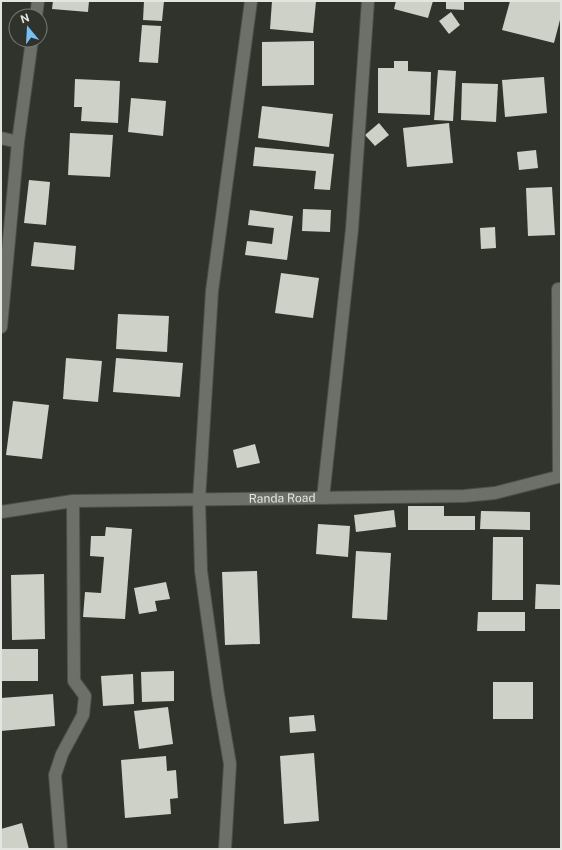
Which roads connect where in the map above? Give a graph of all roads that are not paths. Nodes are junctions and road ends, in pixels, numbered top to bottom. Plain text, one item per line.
1 (251, 1) edge
2 (368, 1) edge
3 (31, 48) edge
4 (1, 138) edge
5 (18, 142) junction
6 (561, 289) edge
7 (1, 328) edge
8 (560, 476) edge
9 (323, 498) junction
10 (199, 500) junction
11 (73, 501) junction
12 (1, 512) edge
13 (60, 849) edge
14 (225, 849) edge

1 - 10 street
2 - 9 street
3 - 5 street
4 - 5 street
5 - 7 street
6 - 8 street
8 - 9 street, Randa Road
9 - 10 street, Randa Road
10 - 11 street, Randa Road
10 - 14 street
11 - 12 street, Randa Road
11 - 13 street

